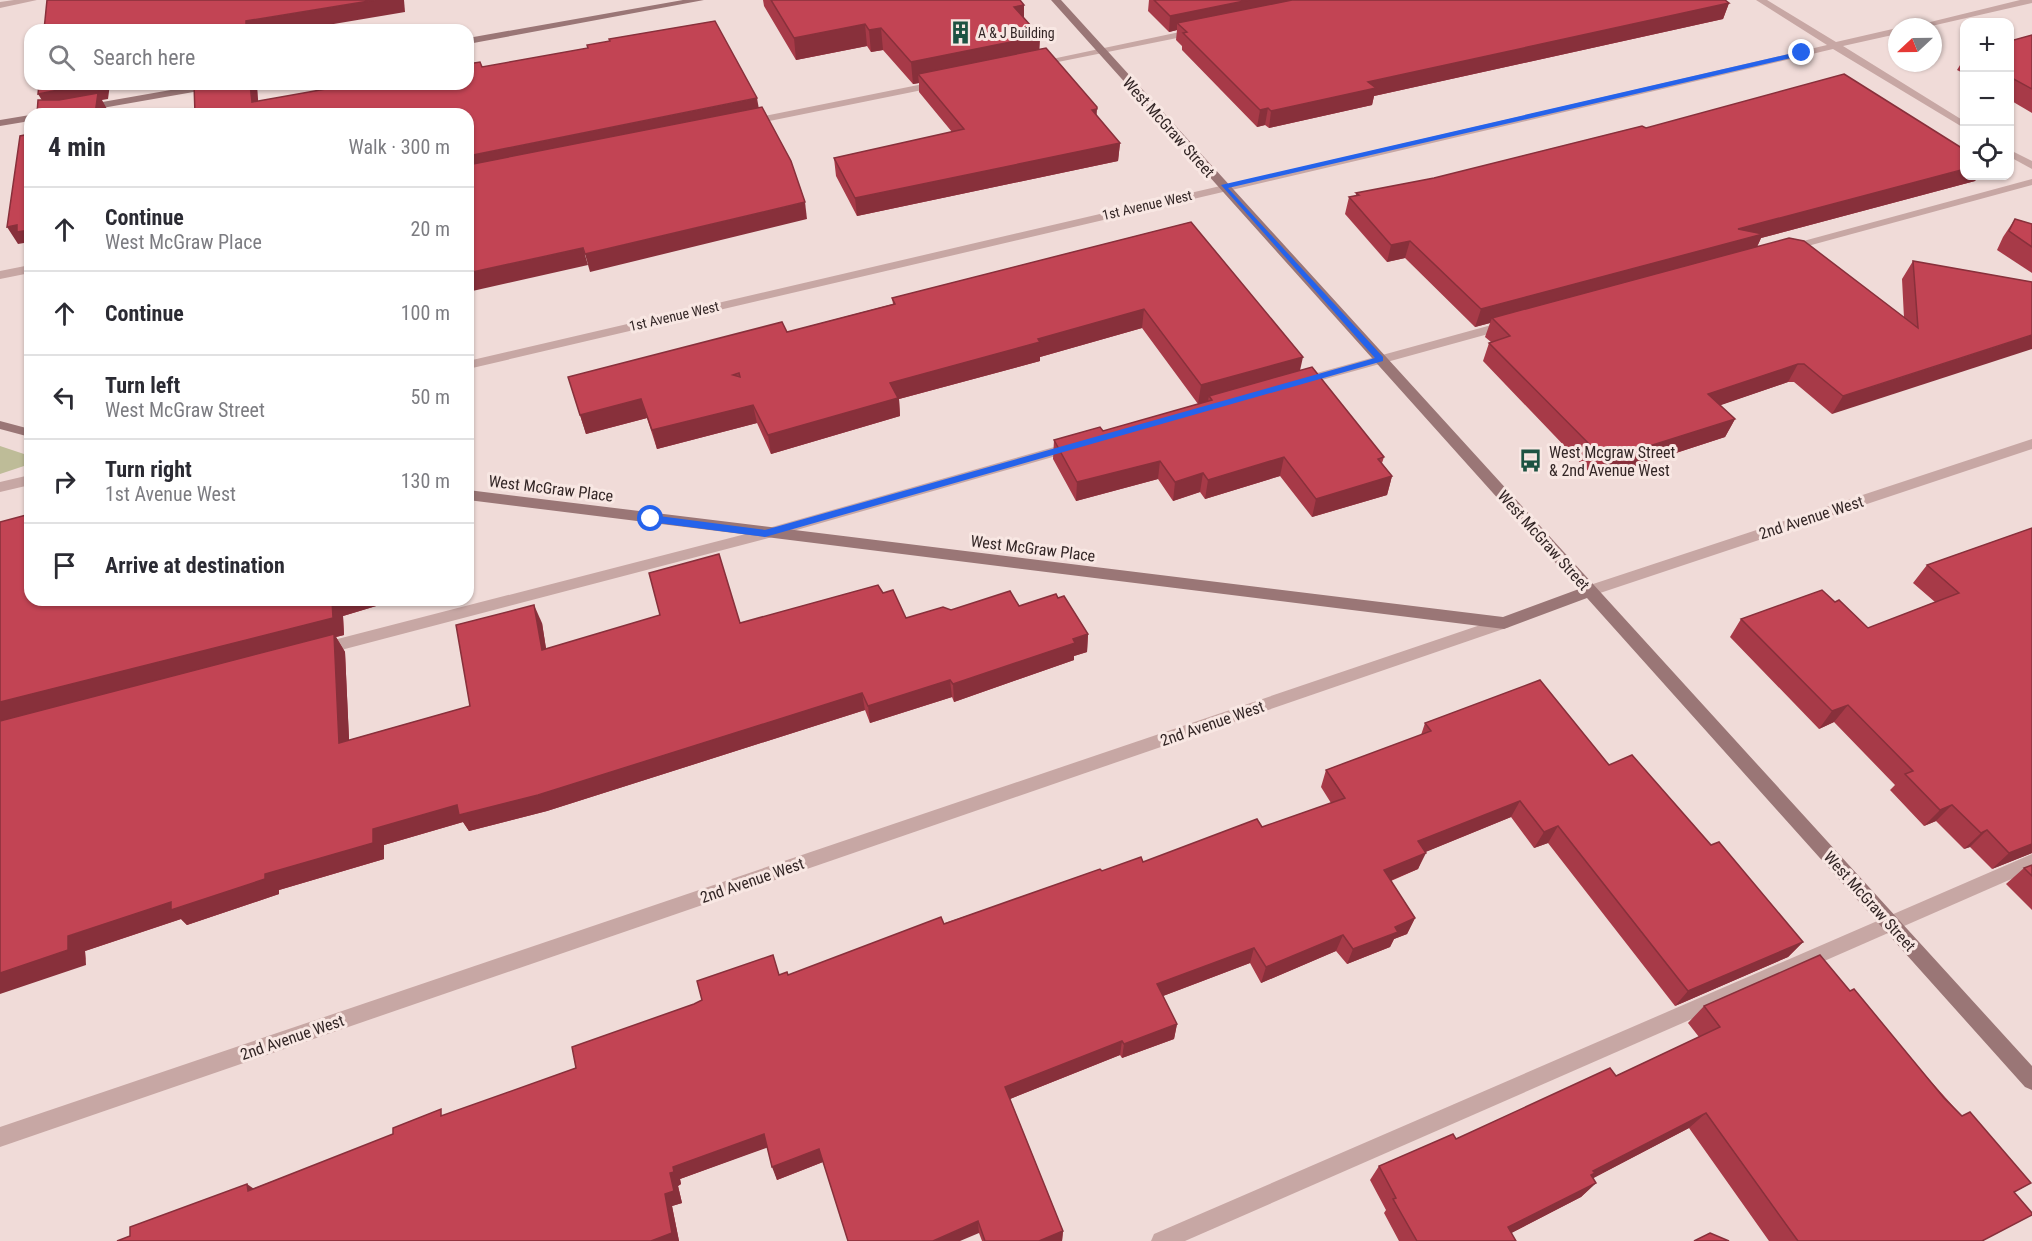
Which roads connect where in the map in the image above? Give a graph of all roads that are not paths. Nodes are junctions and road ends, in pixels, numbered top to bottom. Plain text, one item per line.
1 (32, 0) edge
2 (699, 0) edge
3 (1056, 0) edge
4 (1761, 0) edge
5 (2032, 0) edge
6 (0, 5) edge
7 (1942, 21) edge
8 (1206, 30) edge
9 (1888, 33) edge
10 (474, 40) edge
11 (1835, 46) junction
12 (1101, 51) junction
13 (1027, 66) edge
14 (946, 82) edge
15 (188, 90) edge
16 (85, 108) edge
17 (24, 119) edge
18 (1960, 122) edge
19 (0, 123) edge
20 (736, 125) edge
21 (2014, 155) edge
22 (2032, 166) edge
23 (2032, 182) edge
24 (1223, 187) junction
25 (1772, 253) edge
26 (24, 270) edge
27 (0, 275) edge
28 (1518, 322) edge
29 (1380, 359) junction
30 (474, 364) edge
31 (1282, 387) edge
32 (0, 425) edge
33 (24, 431) edge
34 (1090, 442) edge
35 (2032, 444) edge
36 (24, 482) edge
37 (0, 488) edge
38 (474, 496) edge
39 (765, 534) junction
40 (1589, 591) junction
41 (1504, 623) junction
42 (310, 652) edge
43 (2032, 862) edge
44 (1890, 923) junction
45 (2032, 1080) edge
46 (0, 1137) edge
47 (1161, 1241) edge

1 - 6 street
2 - 10 street
3 - 12 street, West McGraw Street
4 - 11 street
5 - 7 street
8 - 12 street
9 - 11 street, 1st Avenue West
11 - 18 street
11 - 24 street, 1st Avenue West
12 - 13 street
12 - 24 street, West McGraw Street
14 - 20 street
15 - 16 street
17 - 19 street
21 - 22 street
23 - 25 street
24 - 29 street, West McGraw Street
24 - 30 street, 1st Avenue West
26 - 27 street
28 - 29 street
29 - 31 street
29 - 40 street, West McGraw Street
32 - 33 street
34 - 39 street
35 - 40 street, 2nd Avenue West
36 - 37 street
38 - 39 street, West McGraw Place
39 - 41 street, West McGraw Place
39 - 42 street
40 - 41 street, West McGraw Place
40 - 44 street, West McGraw Street
41 - 46 street, 2nd Avenue West
43 - 44 street
44 - 45 street, West McGraw Street
44 - 47 street

